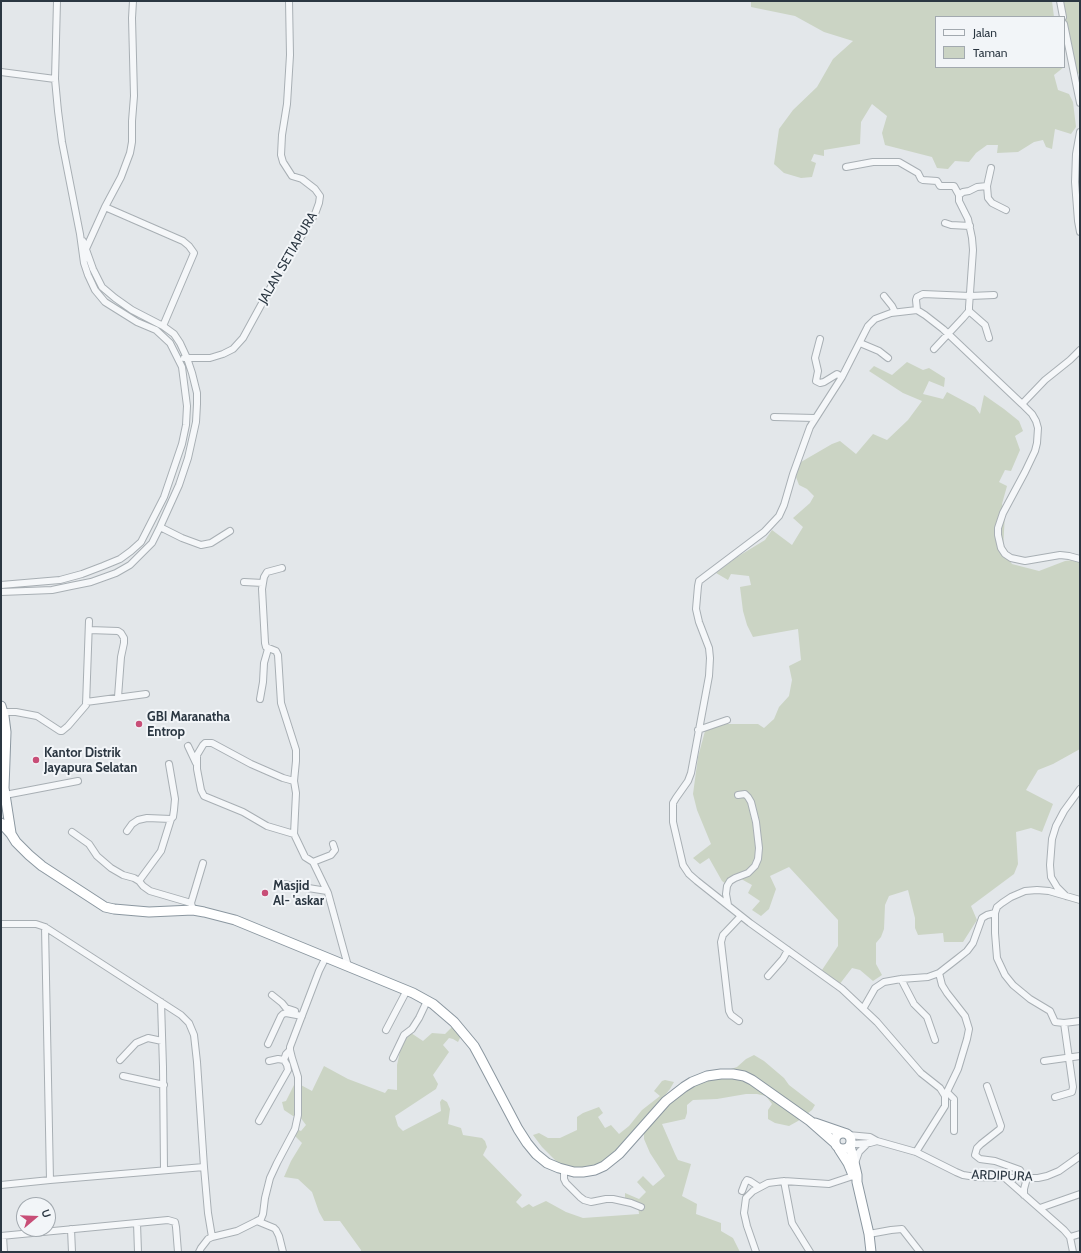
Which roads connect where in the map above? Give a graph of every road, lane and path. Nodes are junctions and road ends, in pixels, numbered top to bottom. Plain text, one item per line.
1 (57, 1) edge
2 (133, 1) edge
3 (288, 1) edge
4 (1060, 1) edge
5 (1063, 16) edge
6 (1065, 28) edge
7 (1, 72) edge
8 (55, 79) junction
9 (1080, 103) edge
10 (1080, 132) edge
11 (846, 167) dead end
12 (991, 168) dead end
13 (987, 186) junction
14 (959, 195) junction
15 (105, 208) junction
16 (1006, 210) dead end
17 (1079, 219) edge
18 (945, 223) dead end
19 (970, 226) junction
20 (1080, 232) edge
21 (84, 252) junction
22 (994, 295) dead end
23 (884, 296) dead end
24 (970, 296) junction
25 (917, 310) junction
26 (969, 311) junction
27 (894, 312) junction
28 (163, 326) junction
29 (949, 334) junction
30 (990, 338) dead end
31 (820, 340) dead end
32 (860, 342) junction
33 (934, 349) dead end
34 (1080, 350) edge
35 (178, 358) junction
36 (187, 358) junction
37 (888, 358) dead end
38 (842, 377) junction
39 (1022, 404) junction
40 (774, 417) dead end
41 (815, 418) junction
42 (160, 527) junction
43 (230, 531) dead end
44 (1080, 559) edge
45 (282, 568) dead end
46 (244, 582) dead end
47 (263, 583) junction
48 (1, 585) edge
49 (1, 592) edge
50 (89, 621) dead end
51 (89, 630) junction
52 (268, 649) junction
53 (146, 694) dead end
54 (118, 698) junction
55 (260, 699) dead end
56 (86, 702) junction
57 (2, 709) edge
58 (727, 720) dead end
59 (698, 730) junction
60 (188, 746) dead end
61 (196, 763) junction
62 (170, 764) dead end
63 (78, 781) dead end
64 (294, 781) junction
65 (1080, 789) edge
66 (3, 792) edge
67 (738, 795) dead end
68 (171, 819) junction
69 (1, 823) edge
70 (127, 831) dead end
71 (72, 832) dead end
72 (11, 834) junction
73 (294, 834) junction
74 (333, 844) dead end
75 (312, 862) junction
76 (203, 863) dead end
77 (139, 881) junction
78 (277, 883) dead end
79 (327, 891) junction
80 (1067, 897) junction
81 (1080, 900) edge
82 (728, 905) junction
83 (192, 907) junction
84 (995, 913) junction
85 (742, 916) junction
86 (1, 924) edge
87 (45, 927) junction
88 (788, 950) junction
89 (326, 957) junction
90 (348, 966) junction
91 (939, 973) junction
92 (768, 976) dead end
93 (901, 979) junction
94 (408, 990) junction
95 (272, 996) dead end
96 (427, 1001) junction
97 (161, 1002) junction
98 (863, 1009) junction
99 (302, 1015) junction
100 (1080, 1021) edge
101 (739, 1022) dead end
102 (1064, 1023) junction
103 (386, 1030) dead end
104 (935, 1040) dead end
105 (162, 1041) junction
106 (268, 1044) dead end
107 (290, 1050) junction
108 (1080, 1056) edge
109 (1069, 1057) junction
110 (393, 1058) dead end
111 (120, 1060) dead end
112 (284, 1060) junction
113 (269, 1061) dead end
114 (1044, 1061) dead end
115 (123, 1076) dead end
116 (164, 1085) junction
117 (987, 1086) dead end
118 (946, 1094) junction
119 (1055, 1097) dead end
120 (259, 1121) dead end
121 (810, 1121) junction
122 (954, 1132) dead end
123 (848, 1139) junction
124 (877, 1141) junction
125 (868, 1143) junction
126 (837, 1146) junction
127 (916, 1152) junction
128 (1080, 1156) edge
129 (855, 1164) junction
130 (204, 1167) junction
131 (564, 1169) junction
132 (164, 1170) junction
133 (856, 1178) junction
134 (1005, 1178) junction
135 (1025, 1178) junction
136 (50, 1180) junction
137 (784, 1181) junction
138 (1, 1185) edge
139 (759, 1187) junction
140 (742, 1191) dead end
141 (1080, 1194) edge
142 (1024, 1195) junction
143 (641, 1207) dead end
144 (1040, 1208) junction
145 (258, 1221) junction
146 (137, 1223) junction
147 (71, 1229) junction
148 (869, 1234) junction
149 (1080, 1234) edge
150 (2, 1236) edge
151 (212, 1237) junction
152 (1070, 1237) junction
153 (4, 1252) edge
154 (72, 1252) edge
155 (138, 1252) edge
156 (178, 1252) edge
157 (199, 1252) edge
158 (283, 1252) edge
159 (756, 1252) edge
160 (810, 1252) edge
161 (870, 1252) edge
162 (920, 1252) edge
163 (1073, 1252) edge

1 - 8 street
2 - 15 street
3 - 36 street, JALAN SETIAPURA
4 - 5 street
6 - 9 street
7 - 8 street
8 - 21 street
10 - 17 street
11 - 14 street
12 - 13 street
13 - 14 street
13 - 16 street
14 - 19 street
15 - 21 street
15 - 28 street
17 - 20 street
18 - 19 street
19 - 24 street
21 - 28 street
21 - 35 street
22 - 24 street
23 - 27 street
24 - 25 street
24 - 26 street
25 - 27 street
25 - 29 street
26 - 29 street
26 - 30 street
27 - 32 street
28 - 36 street
29 - 33 street
29 - 39 street
31 - 38 street
32 - 37 street
32 - 38 street
34 - 39 street
35 - 36 street, JALAN SETIAPURA
35 - 48 street
36 - 42 street
38 - 41 street
39 - 44 street
40 - 41 street
41 - 59 street
42 - 43 street
42 - 49 street
45 - 47 street
46 - 47 street
47 - 52 street
50 - 51 street
51 - 54 street
51 - 56 street
52 - 55 street
52 - 64 street
53 - 54 street
54 - 56 street
56 - 57 street
57 - 66 highway
58 - 59 street
59 - 82 street
60 - 61 street
61 - 64 street
61 - 73 street
62 - 68 street
63 - 66 street
64 - 73 street
65 - 80 street
66 - 72 highway
67 - 82 street
68 - 70 street
68 - 77 street
69 - 72 highway
71 - 77 street
72 - 83 highway
73 - 75 street
74 - 75 street
75 - 79 street
76 - 83 street
77 - 83 street
78 - 79 street
79 - 90 street
80 - 81 street
80 - 84 street
82 - 85 street
83 - 89 highway
84 - 91 street
84 - 102 street
85 - 88 street
85 - 101 street
86 - 87 street
87 - 97 street
87 - 136 street
88 - 92 street
88 - 98 street
89 - 90 highway
89 - 99 street
90 - 94 highway
91 - 93 street
91 - 118 street
93 - 98 street
93 - 104 street
94 - 96 highway
94 - 103 street
95 - 99 street
96 - 110 street
96 - 131 highway
97 - 105 street
97 - 130 street
98 - 118 street
99 - 106 street
99 - 107 street
100 - 102 street
102 - 109 street
105 - 111 street
105 - 116 street
107 - 112 street
107 - 145 street
108 - 109 street
109 - 114 street
109 - 119 street
112 - 113 street
112 - 120 street
115 - 116 street
116 - 132 street
117 - 135 street
118 - 122 street
118 - 127 street
121 - 123 highway
121 - 126 highway
121 - 131 highway
123 - 124 street, ARDIPURA
123 - 125 street, ARDIPURA
123 - 126 highway
123 - 126 highway
123 - 129 highway
124 - 125 street, ARDIPURA
124 - 127 street, ARDIPURA
125 - 129 street
126 - 133 highway
127 - 134 street, ARDIPURA
128 - 135 street, ARDIPURA
129 - 133 highway
130 - 132 street
130 - 151 street
131 - 143 street
132 - 136 street
133 - 137 street
133 - 148 highway
134 - 135 street, ARDIPURA
134 - 142 street
135 - 142 street
136 - 138 street
137 - 139 street
137 - 160 street
139 - 140 street
139 - 159 street
141 - 144 street
142 - 144 street
144 - 152 street
145 - 151 street
145 - 158 street
146 - 147 street
146 - 155 street
146 - 156 street
147 - 150 street
147 - 154 street
148 - 161 highway
148 - 162 street
149 - 152 street
150 - 153 street
151 - 157 street
152 - 163 street

